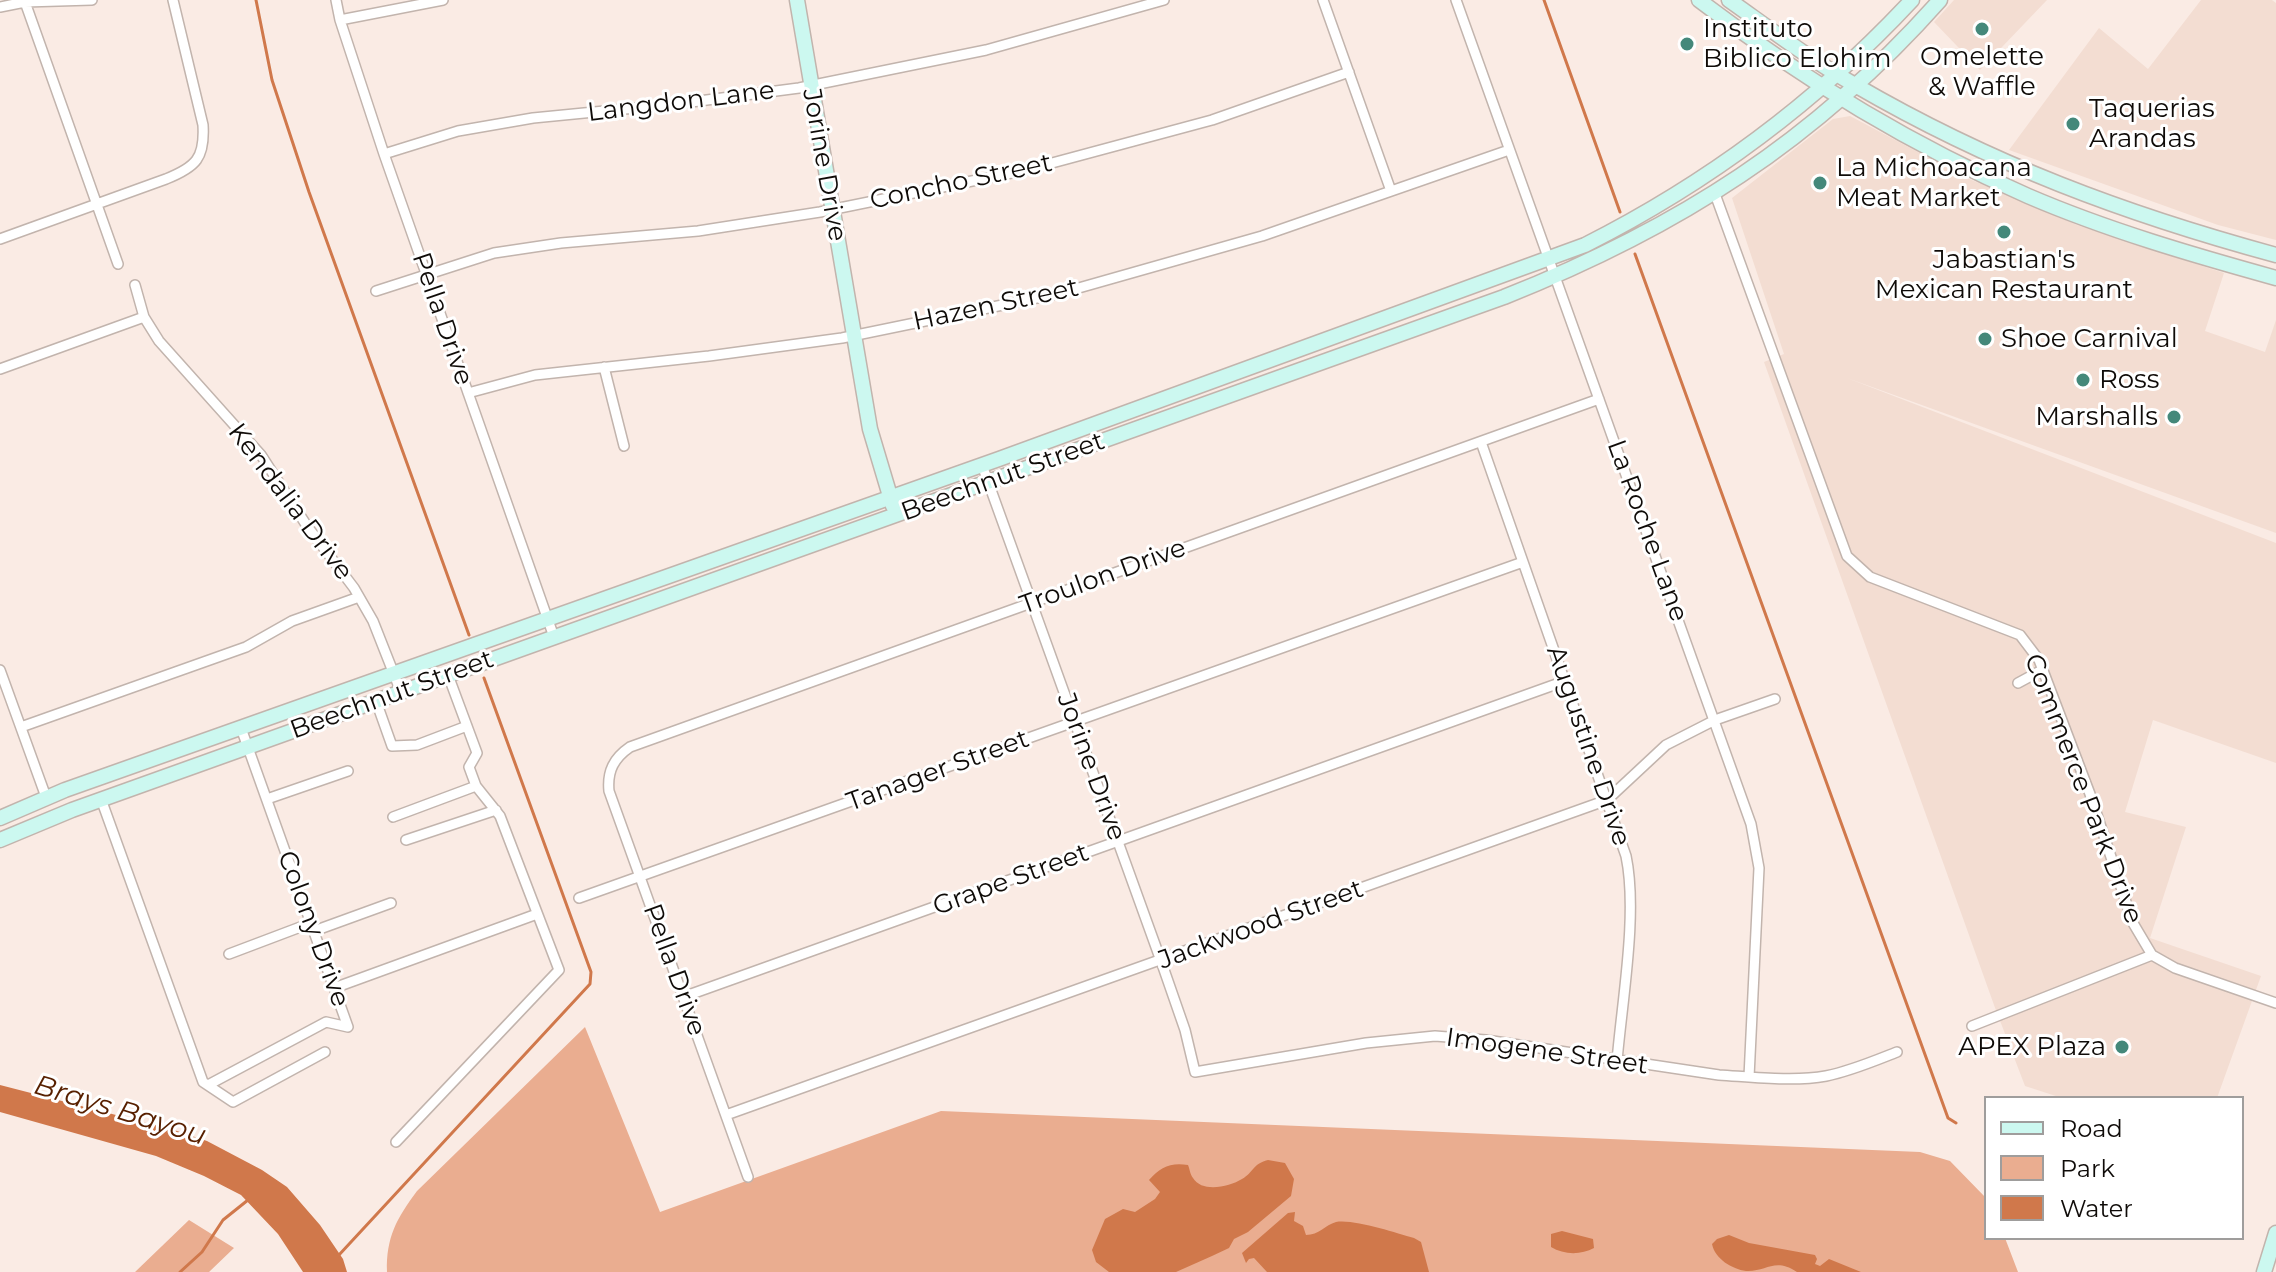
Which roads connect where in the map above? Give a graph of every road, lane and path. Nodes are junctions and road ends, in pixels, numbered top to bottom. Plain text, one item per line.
1 (92, 0) edge
2 (173, 0) edge
3 (336, 0) edge
4 (443, 0) edge
5 (797, 0) edge
6 (1164, 0) edge
7 (1323, 0) edge
8 (1456, 0) edge
9 (1699, 0) edge
10 (1729, 0) edge
11 (1912, 0) edge
12 (1940, 0) edge
13 (25, 2) junction
14 (0, 7) edge
15 (340, 20) junction
16 (1349, 72) junction
17 (1837, 75) junction
18 (811, 85) junction
19 (1857, 86) junction
20 (1821, 88) junction
21 (1841, 100) junction
22 (1509, 150) junction
23 (384, 154) junction
24 (1391, 191) junction
25 (1715, 194) junction
26 (97, 204) junction
27 (833, 210) junction
28 (0, 239) edge
29 (2235, 244) junction
30 (2276, 255) edge
31 (1549, 260) junction
32 (118, 264) dead end
33 (2230, 265) junction
34 (426, 273) junction
35 (1555, 277) junction
36 (2276, 278) edge
37 (135, 285) dead end
38 (376, 291) dead end
39 (144, 317) junction
40 (1370, 325) junction
41 (853, 336) junction
42 (1376, 343) junction
43 (604, 367) junction
44 (0, 369) edge
45 (468, 393) junction
46 (1167, 398) junction
47 (1599, 399) junction
48 (1173, 416) junction
49 (1481, 442) junction
50 (624, 446) dead end
51 (982, 465) junction
52 (989, 482) junction
53 (890, 497) junction
54 (896, 515) junction
55 (718, 558) junction
56 (1523, 562) junction
57 (724, 577) junction
58 (359, 597) junction
59 (1032, 602) junction
60 (548, 618) junction
61 (554, 637) junction
62 (0, 670) edge
63 (2042, 670) junction
64 (394, 674) junction
65 (448, 675) junction
66 (1565, 681) junction
67 (2018, 683) dead end
68 (401, 692) junction
69 (1775, 699) dead end
70 (376, 701) junction
71 (1715, 720) junction
72 (1075, 722) junction
73 (467, 726) junction
74 (21, 727) junction
75 (241, 728) junction
76 (248, 747) junction
77 (613, 764) joint
78 (348, 771) dead end
79 (117, 772) junction
80 (476, 786) junction
81 (123, 791) junction
82 (46, 797) junction
83 (101, 799) junction
84 (267, 799) junction
85 (1607, 800) junction
86 (496, 810) junction
87 (393, 817) dead end
88 (0, 818) edge
89 (0, 840) edge
90 (406, 840) dead end
91 (1118, 841) junction
92 (640, 877) junction
93 (579, 898) dead end
94 (391, 903) dead end
95 (537, 914) junction
96 (312, 927) junction
97 (229, 954) dead end
98 (2152, 955) junction
99 (1161, 961) junction
100 (334, 988) junction
101 (683, 997) junction
102 (2276, 1003) edge
103 (1972, 1026) dead end
104 (325, 1052) dead end
105 (1897, 1052) dead end
106 (1617, 1061) junction
107 (1195, 1072) joint
108 (1749, 1077) junction
109 (208, 1085) junction
110 (726, 1115) junction
111 (396, 1142) dead end
112 (748, 1177) dead end
113 (2276, 1233) edge
114 (2264, 1272) edge

1 - 13 street
2 - 26 street
3 - 15 street, Pella Drive
4 - 15 street
5 - 18 main road, Jorine Drive
6 - 18 street, Langdon Lane
7 - 16 street
8 - 22 street, La Roche Lane
9 - 20 main road
10 - 17 main road
11 - 17 main road, Beechnut Street
12 - 19 main road, Beechnut Street
13 - 14 street
13 - 26 street
15 - 23 street, Pella Drive
16 - 24 street
16 - 27 street, Concho Street
17 - 19 main road
17 - 20 main road, Beechnut Street
18 - 23 street, Langdon Lane
18 - 27 main road, Jorine Drive
19 - 21 main road, Beechnut Street
19 - 29 main road
20 - 21 main road
20 - 31 main road, Beechnut Street
21 - 25 main road, Beechnut Street
21 - 33 main road
22 - 24 street, Hazen Street
22 - 31 street, La Roche Lane
23 - 34 street, Pella Drive
24 - 41 street, Hazen Street
25 - 35 main road, Beechnut Street
25 - 63 street, Commerce Park Drive
26 - 28 street
26 - 32 street
27 - 34 street, Concho Street
27 - 41 main road, Jorine Drive
29 - 30 main road
29 - 33 main road
31 - 35 street, La Roche Lane
31 - 40 main road, Beechnut Street
33 - 36 main road
34 - 38 street, Concho Street
34 - 45 street, Pella Drive
35 - 42 main road, Beechnut Street
35 - 47 street, La Roche Lane
37 - 39 street, Kendalia Drive
39 - 44 street
39 - 58 street, Kendalia Drive
40 - 42 main road
40 - 46 main road, Beechnut Street
41 - 43 street, Hazen Street
41 - 53 main road, Jorine Drive
42 - 48 main road, Beechnut Street
43 - 45 street, Hazen Street
43 - 50 street
45 - 60 street, Pella Drive
46 - 48 main road
46 - 51 main road, Beechnut Street
47 - 49 street, Troulon Drive
47 - 71 street, La Roche Lane
48 - 52 main road, Beechnut Street
49 - 56 street, Augustine Drive
49 - 59 street, Troulon Drive
51 - 52 street, Jorine Drive
51 - 53 main road, Beechnut Street
52 - 54 main road, Beechnut Street
52 - 59 street, Jorine Drive
53 - 54 main road, Jorine Drive
53 - 55 main road, Beechnut Street
54 - 57 main road, Beechnut Street
55 - 57 main road
55 - 60 main road, Beechnut Street
56 - 66 street, Augustine Drive
56 - 72 street, Tanager Street
57 - 61 main road, Beechnut Street
58 - 64 street, Kendalia Drive
58 - 74 street
59 - 72 street, Jorine Drive
59 - 77 street, Troulon Drive
60 - 61 street, Pella Drive
60 - 64 main road, Beechnut Street
61 - 65 main road, Beechnut Street
62 - 74 street
63 - 67 street
63 - 98 street, Commerce Park Drive
64 - 68 street, Kendalia Drive
64 - 75 main road, Beechnut Street
65 - 68 main road, Beechnut Street
65 - 73 street
66 - 85 street, Augustine Drive
66 - 91 street, Grape Street
68 - 70 main road, Beechnut Street
69 - 71 street, Jackwood Street
70 - 73 street
70 - 76 main road, Beechnut Street
71 - 85 street, Jackwood Street
71 - 108 street, La Roche Lane
72 - 91 street, Jorine Drive
72 - 92 street, Tanager Street
73 - 80 street
74 - 82 street
75 - 76 street, Colony Drive
75 - 79 main road, Beechnut Street
76 - 81 main road, Beechnut Street
76 - 84 street, Colony Drive
77 - 92 street, Pella Drive
78 - 84 street
79 - 81 main road
79 - 82 main road, Beechnut Street
80 - 86 street
80 - 87 street
81 - 83 main road, Beechnut Street
82 - 88 main road, Beechnut Street
83 - 89 main road, Beechnut Street
83 - 109 street
84 - 96 street, Colony Drive
85 - 99 street, Jackwood Street
85 - 106 street, Augustine Drive
86 - 90 street
86 - 95 street
91 - 99 street, Jorine Drive
91 - 101 street, Grape Street
92 - 93 street, Tanager Street
92 - 101 street, Pella Drive
94 - 96 street
95 - 100 street
95 - 111 street
96 - 97 street
96 - 100 street, Colony Drive
98 - 102 street, Commerce Park Drive
98 - 103 street
99 - 107 street, Jorine Drive
99 - 110 street, Jackwood Street
100 - 109 street, Colony Drive
101 - 110 street, Pella Drive
104 - 109 street
105 - 108 street, Imogene Street
106 - 107 street, Imogene Street
106 - 108 street, Imogene Street
110 - 112 street, Pella Drive
113 - 114 main road

